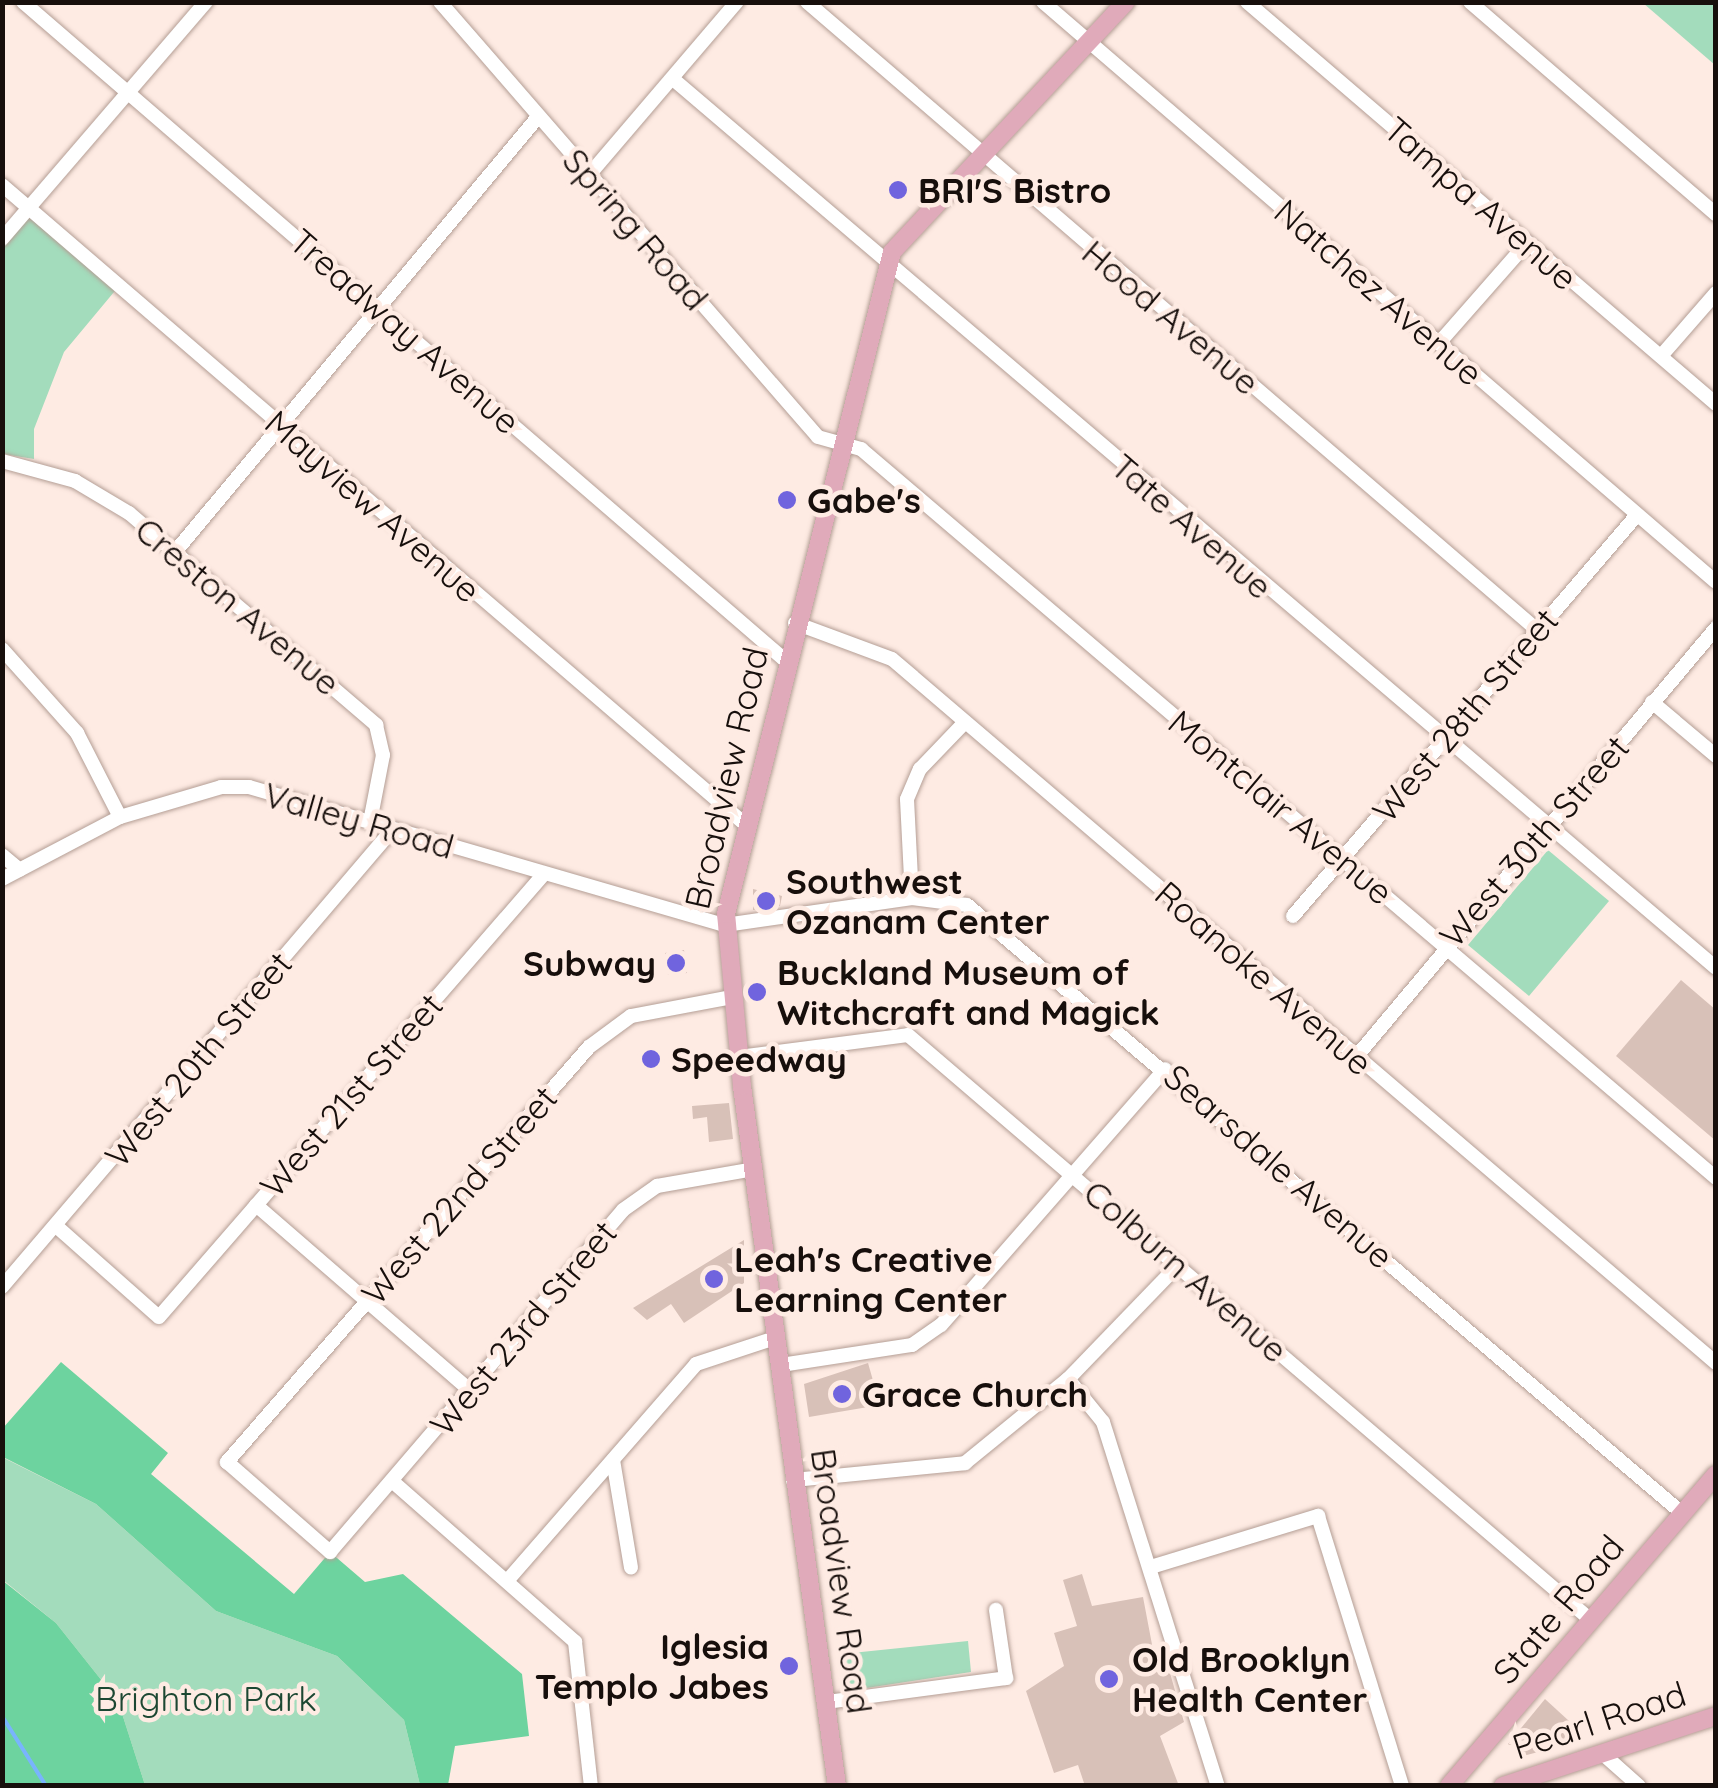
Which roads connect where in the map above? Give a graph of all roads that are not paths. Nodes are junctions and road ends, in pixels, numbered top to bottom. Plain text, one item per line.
1 (24, 2) edge
2 (206, 2) edge
3 (440, 2) edge
4 (737, 2) edge
5 (806, 2) edge
6 (1043, 2) edge
7 (1126, 2) edge
8 (1247, 2) edge
9 (1470, 2) edge
10 (1088, 42) junction
11 (673, 79) junction
12 (127, 94) junction
13 (538, 117) junction
14 (980, 155) junction
15 (589, 175) junction
16 (2, 185) edge
17 (28, 207) junction
18 (1716, 214) edge
19 (2, 240) edge
20 (1526, 242) junction
21 (887, 264) junction
22 (1716, 293) edge
23 (380, 308) junction
24 (1439, 343) junction
25 (1661, 356) junction
26 (1716, 404) edge
27 (281, 428) junction
28 (841, 444) junction
29 (2, 461) edge
30 (1637, 515) junction
31 (174, 552) junction
32 (1716, 582) edge
33 (796, 623) junction
34 (1716, 628) edge
35 (1537, 630) junction
36 (2, 649) edge
37 (786, 661) junction
38 (1652, 702) junction
39 (966, 722) junction
40 (1444, 742) junction
41 (1716, 756) edge
42 (120, 817) junction
43 (370, 822) junction
44 (746, 824) junction
45 (1548, 826) junction
46 (393, 830) junction
47 (2, 855) edge
48 (1342, 860) junction
49 (20, 870) junction
50 (544, 874) junction
51 (2, 879) edge
52 (912, 898) junction
53 (1292, 916) dead end
54 (725, 925) junction
55 (1444, 945) junction
56 (1716, 968) edge
57 (732, 998) junction
58 (738, 1057) junction
59 (1356, 1057) junction
60 (1165, 1068) junction
61 (754, 1169) junction
62 (1072, 1174) junction
63 (1716, 1178) edge
64 (256, 1205) junction
65 (56, 1226) junction
66 (1178, 1266) junction
67 (2, 1287) edge
68 (367, 1301) junction
69 (778, 1337) junction
70 (1716, 1362) edge
71 (781, 1365) junction
72 (1068, 1379) junction
73 (470, 1391) junction
74 (613, 1460) junction
75 (1716, 1474) edge
76 (793, 1480) junction
77 (392, 1481) junction
78 (1682, 1513) junction
79 (330, 1552) joint
80 (631, 1567) dead end
81 (1151, 1567) junction
82 (507, 1581) junction
83 (996, 1610) dead end
84 (1592, 1621) junction
85 (826, 1702) junction
86 (1716, 1716) edge
87 (1603, 1754) junction
88 (591, 1786) edge
89 (837, 1786) edge
90 (1218, 1786) edge
91 (1402, 1786) edge
92 (1449, 1786) edge
93 (1502, 1786) edge
94 (1639, 1786) edge

1 - 12 street, Treadway Avenue
2 - 12 street
3 - 13 street, Spring Road
4 - 11 street
5 - 14 street, Hood Avenue
6 - 10 street, Natchez Avenue
7 - 10 main road, Broadview Road
8 - 20 street, Tampa Avenue
9 - 18 street
10 - 14 main road, Broadview Road
10 - 24 street, Natchez Avenue
11 - 15 street
11 - 21 street, Tate Avenue
12 - 17 street
12 - 23 street, Treadway Avenue
13 - 15 street, Spring Road
13 - 23 street
14 - 21 main road, Broadview Road
14 - 35 street, Hood Avenue
15 - 28 street, Spring Road
16 - 17 street, Mayview Avenue
17 - 19 street
17 - 27 street, Mayview Avenue
20 - 24 street
20 - 25 street, Tampa Avenue
21 - 28 main road, Broadview Road
21 - 40 street, Tate Avenue
22 - 25 street
23 - 27 street
23 - 37 street, Treadway Avenue
24 - 30 street, Natchez Avenue
25 - 26 street, Tampa Avenue
27 - 31 street
27 - 44 street, Mayview Avenue
28 - 33 main road, Broadview Road
28 - 48 street, Montclair Avenue
29 - 31 street, Creston Avenue
30 - 32 street, Natchez Avenue
30 - 35 street, West 28th Street
31 - 43 street, Creston Avenue
33 - 37 main road, Broadview Road
33 - 39 street, Roanoke Avenue
34 - 38 street, West 30th Street
35 - 40 street, West 28th Street
36 - 42 street
37 - 44 main road, Broadview Road
38 - 41 street
38 - 45 street, West 30th Street
39 - 52 street
39 - 59 street, Roanoke Avenue
40 - 45 street, Tate Avenue
40 - 48 street, West 28th Street
42 - 43 street, Valley Road
42 - 49 street, Valley Road
43 - 46 street, Valley Road
44 - 54 main road, Broadview Road
45 - 55 street, West 30th Street
45 - 56 street, Tate Avenue
46 - 50 street, Valley Road
46 - 65 street, West 20th Street
47 - 49 street
48 - 53 street, West 28th Street
48 - 55 street, Montclair Avenue
49 - 51 street, Valley Road
50 - 54 street, Valley Road
50 - 64 street, West 21st Street
52 - 54 street, Searsdale Avenue
52 - 60 street, Searsdale Avenue
54 - 57 main road, Broadview Road
55 - 59 street, West 30th Street
55 - 63 street, Montclair Avenue
57 - 58 main road, Broadview Road
57 - 68 street, West 22nd Street
58 - 61 main road, Broadview Road
58 - 62 street, Colburn Avenue
59 - 70 street, Roanoke Avenue
60 - 62 street
60 - 78 street, Searsdale Avenue
61 - 69 main road, Broadview Road
61 - 73 street, West 23rd Street
62 - 66 street, Colburn Avenue
62 - 71 street
64 - 65 street, West 21st Street
64 - 68 street
65 - 67 street, West 20th Street
66 - 72 street
66 - 84 street, Colburn Avenue
68 - 73 street
68 - 79 street, West 22nd Street
69 - 71 main road, Broadview Road
69 - 74 street
71 - 76 main road, Broadview Road
72 - 76 street
72 - 81 street
73 - 77 street, West 23rd Street
74 - 80 street
74 - 82 street
75 - 78 main road, State Road
76 - 85 main road, Broadview Road
77 - 79 street, West 23rd Street
77 - 82 street
78 - 84 main road, State Road
81 - 90 street
81 - 91 street
82 - 88 street
83 - 85 street
84 - 92 main road, State Road
85 - 89 main road, Broadview Road
86 - 87 main road, Pearl Road
87 - 93 main road, Pearl Road
87 - 94 street

